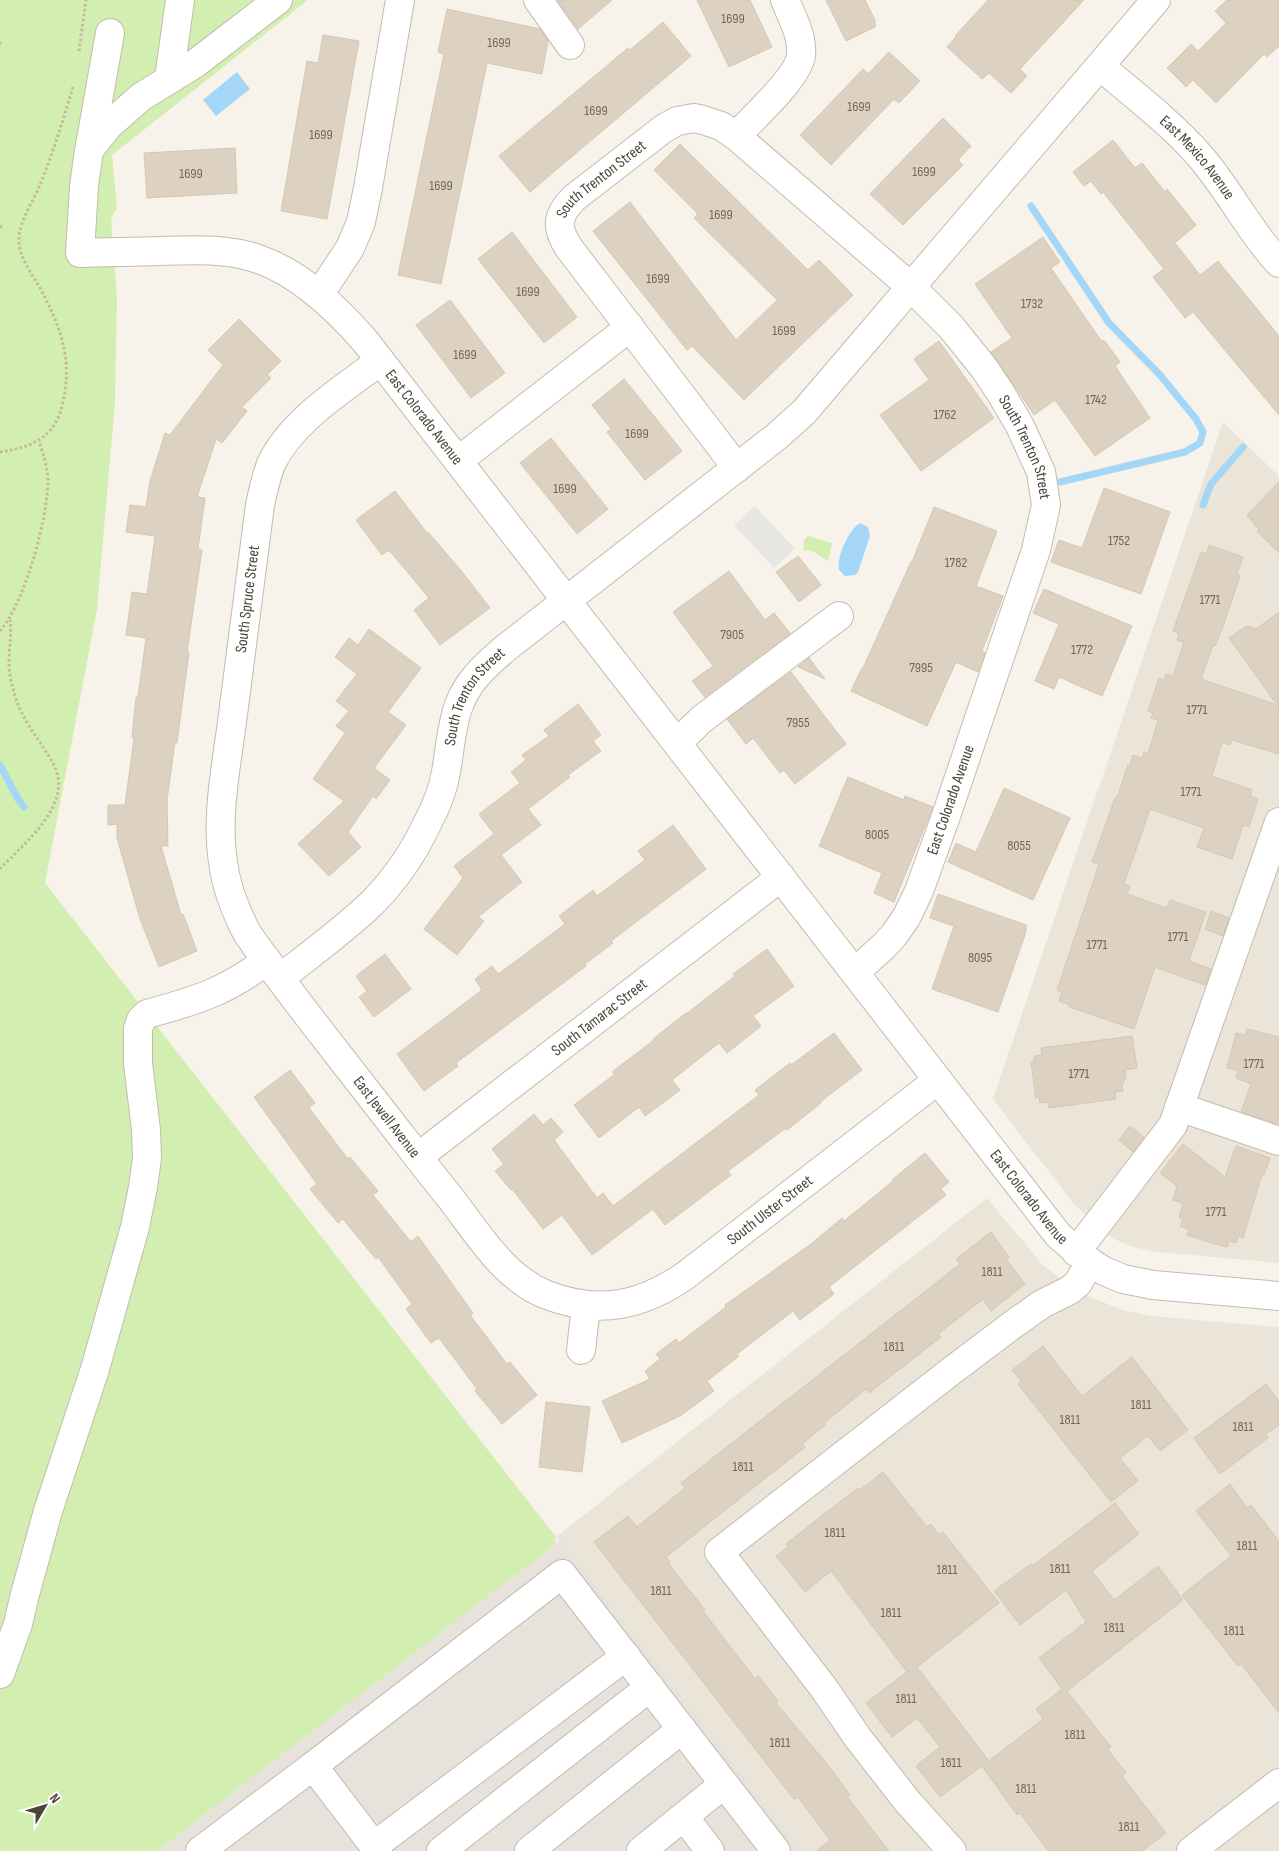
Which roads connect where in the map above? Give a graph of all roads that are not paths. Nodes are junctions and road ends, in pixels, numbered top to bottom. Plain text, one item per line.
1 (180, 0) edge
2 (278, 0) edge
3 (400, 0) edge
4 (538, 0) edge
5 (785, 0) edge
6 (1156, 0) edge
7 (110, 33) dead end
8 (570, 46) dead end
9 (1100, 66) junction
10 (169, 79) junction
11 (736, 136) junction
12 (89, 151) junction
13 (1279, 263) edge
14 (911, 287) junction
15 (318, 295) junction
16 (630, 327) junction
17 (380, 362) junction
18 (458, 461) junction
19 (737, 468) junction
20 (566, 601) junction
21 (839, 616) dead end
22 (1007, 637) joint
23 (677, 743) junction
24 (1279, 822) edge
25 (781, 876) junction
26 (227, 885) joint
27 (274, 969) junction
28 (855, 972) junction
29 (938, 1080) junction
30 (1179, 1107) junction
31 (1279, 1141) edge
32 (418, 1157) junction
33 (1083, 1257) junction
34 (1279, 1296) edge
35 (586, 1306) junction
36 (581, 1350) dead end
37 (626, 1656) junction
38 (0, 1674) edge
39 (650, 1687) junction
40 (682, 1730) junction
41 (312, 1766) junction
42 (1279, 1783) edge
43 (724, 1784) junction
44 (684, 1817) junction
45 (376, 1849) edge
46 (200, 1851) edge
47 (441, 1851) edge
48 (529, 1851) edge
49 (641, 1851) edge
50 (710, 1851) edge
51 (776, 1851) edge
52 (952, 1851) edge
53 (1191, 1851) edge

1 - 10 street
2 - 10 street
3 - 15 street
4 - 8 street
5 - 11 street
6 - 9 street, South Trenton Street
7 - 12 street
9 - 13 street, East Mexico Avenue
9 - 14 street, South Trenton Street
10 - 12 street
11 - 14 street, South Trenton Street
11 - 16 street, South Trenton Street
12 - 15 street, East Colorado Avenue
14 - 19 street, South Trenton Street
14 - 22 street, South Trenton Street
15 - 17 street, East Colorado Avenue
16 - 18 street
16 - 19 street, South Trenton Street
17 - 18 street, East Colorado Avenue
17 - 26 street, South Spruce Street
18 - 20 street, East Colorado Avenue
19 - 20 street, South Trenton Street
20 - 23 street, East Colorado Avenue
20 - 27 street, South Trenton Street
21 - 23 street
22 - 28 street, East Colorado Avenue
23 - 25 street, East Colorado Avenue
24 - 30 street
25 - 28 street, East Colorado Avenue
25 - 32 street, South Tamarac Street
26 - 27 street, East Jewell Avenue
27 - 32 street, East Jewell Avenue
27 - 38 street, South Trenton Street
28 - 29 street, East Colorado Avenue
29 - 33 street, East Colorado Avenue
29 - 35 street, South Ulster Street
30 - 31 street
30 - 33 street
32 - 35 street, East Jewell Avenue
33 - 34 street, East Colorado Avenue
33 - 52 street
35 - 36 street
37 - 39 street
37 - 41 street
37 - 45 street
39 - 40 street
39 - 47 street
40 - 43 street
40 - 48 street
41 - 45 street
41 - 46 street
42 - 53 street
43 - 44 street
43 - 51 street
44 - 49 street
44 - 50 street

